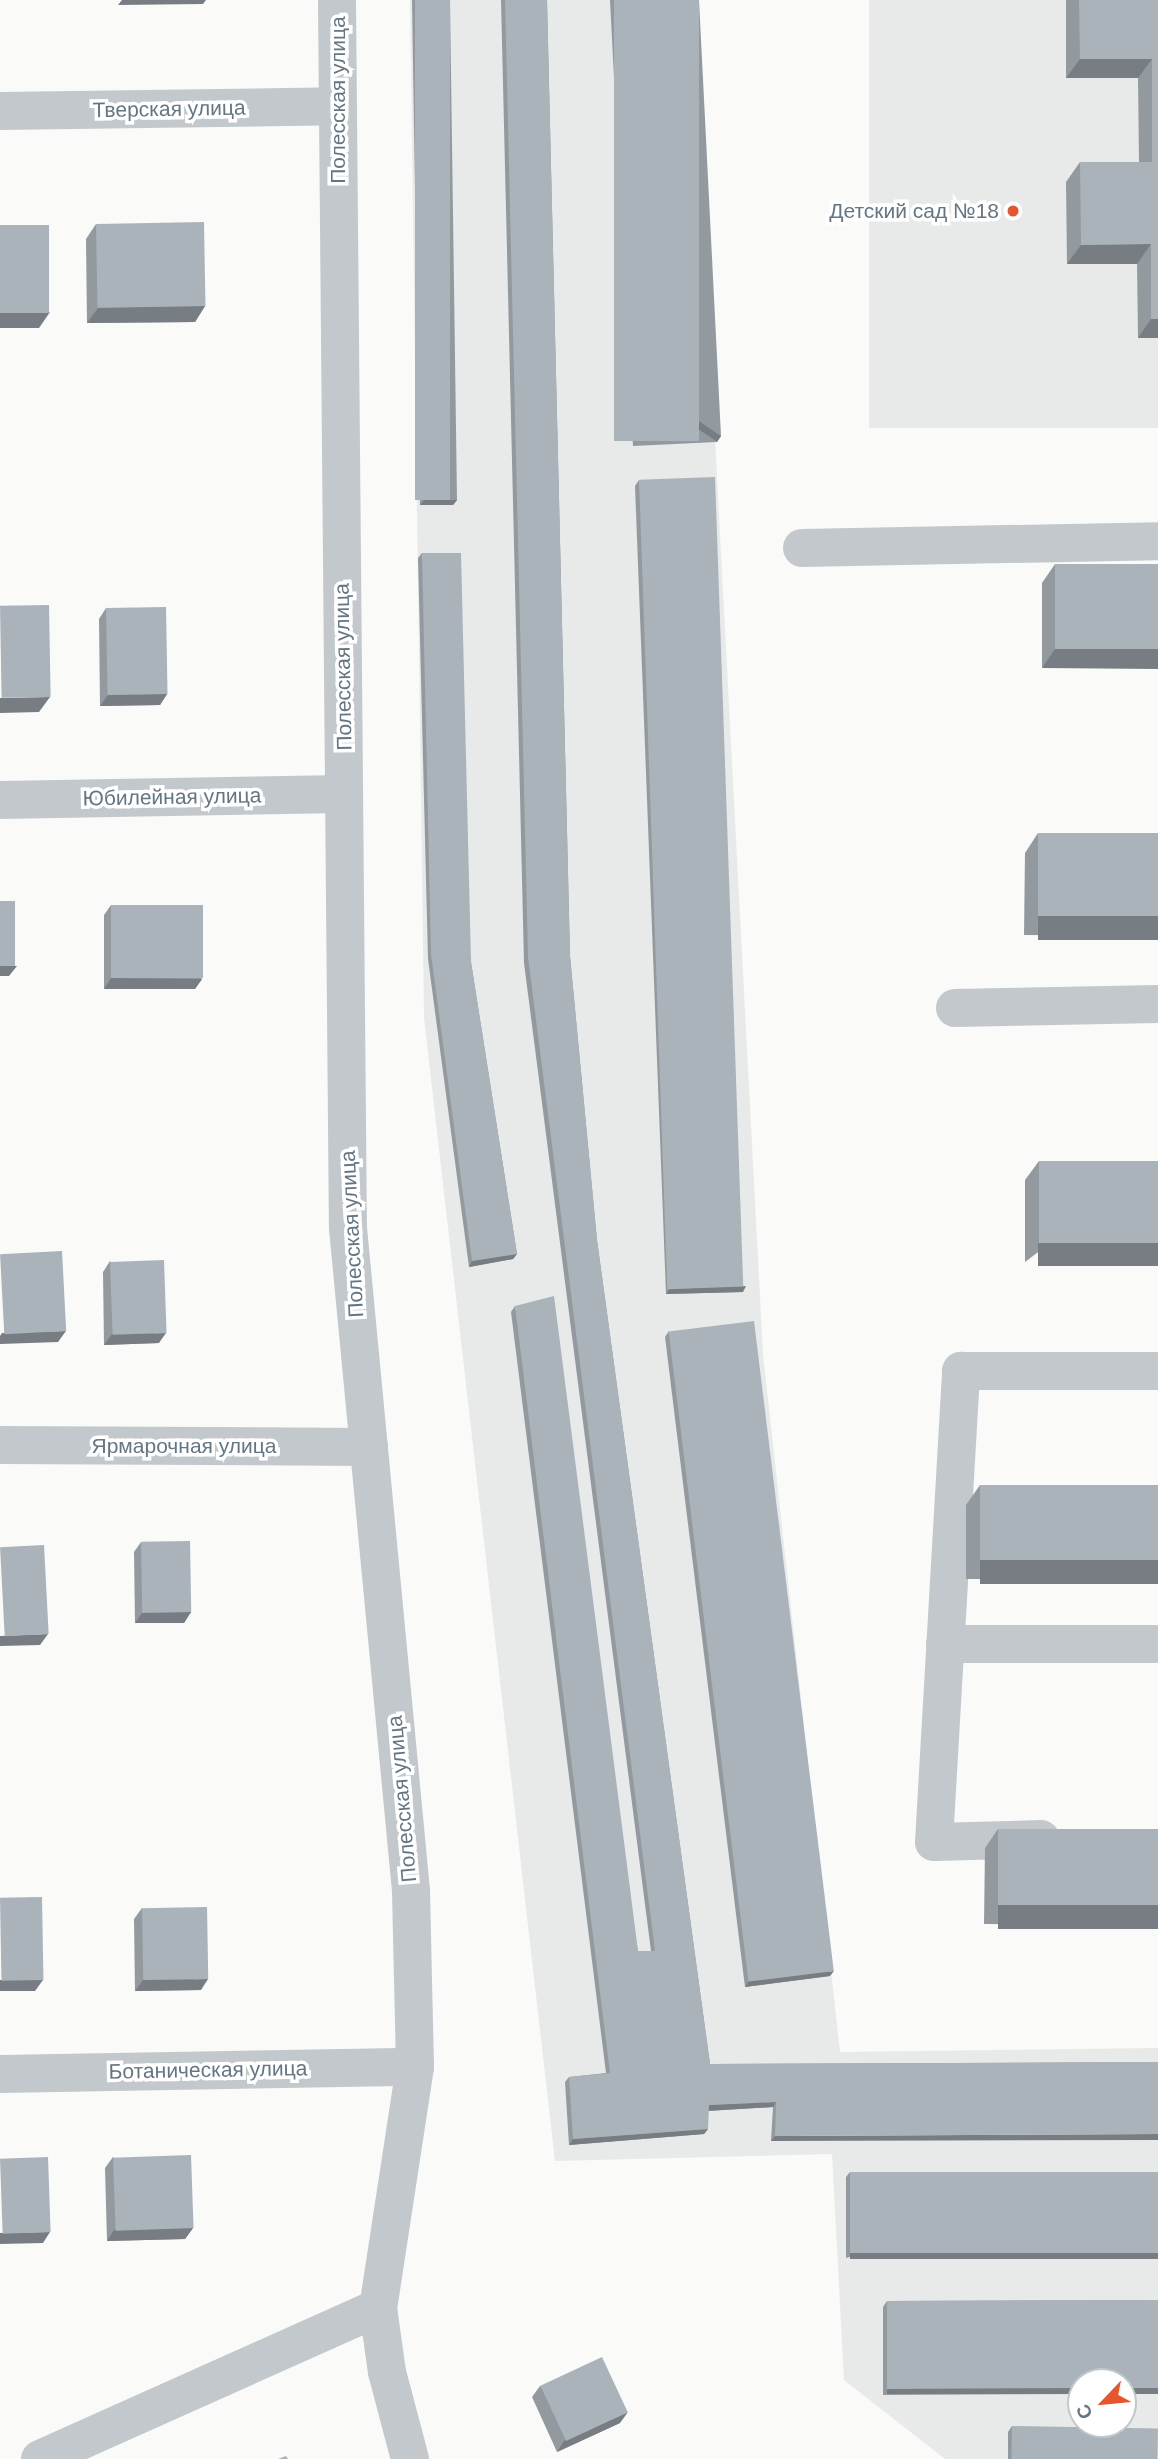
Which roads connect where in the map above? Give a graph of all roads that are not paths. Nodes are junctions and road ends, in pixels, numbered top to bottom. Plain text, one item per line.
1 (337, 0) edge
2 (338, 106) junction
3 (0, 111) edge
4 (1158, 541) edge
5 (802, 548) dead end
6 (344, 794) junction
7 (0, 800) edge
8 (1158, 1004) edge
9 (956, 1008) dead end
10 (1158, 1371) edge
11 (0, 1445) edge
12 (369, 1447) junction
13 (946, 1644) junction
14 (1158, 1644) edge
15 (1074, 1838) edge
16 (415, 2067) junction
17 (0, 2074) edge
18 (379, 2308) junction
19 (40, 2459) edge
20 (410, 2459) edge

1 - 2 street, Полесская улица
2 - 3 street, Тверская улица
2 - 6 street, Полесская улица
4 - 5 street
6 - 7 street, Юбилейная улица
6 - 12 street, Полесская улица
8 - 9 street
10 - 13 street
11 - 12 street, Ярмарочная улица
12 - 16 street, Полесская улица
13 - 14 street
13 - 15 street
16 - 17 street, Ботаническая улица
16 - 18 street, Полесская улица
18 - 19 street
18 - 20 street, Полесская улица

